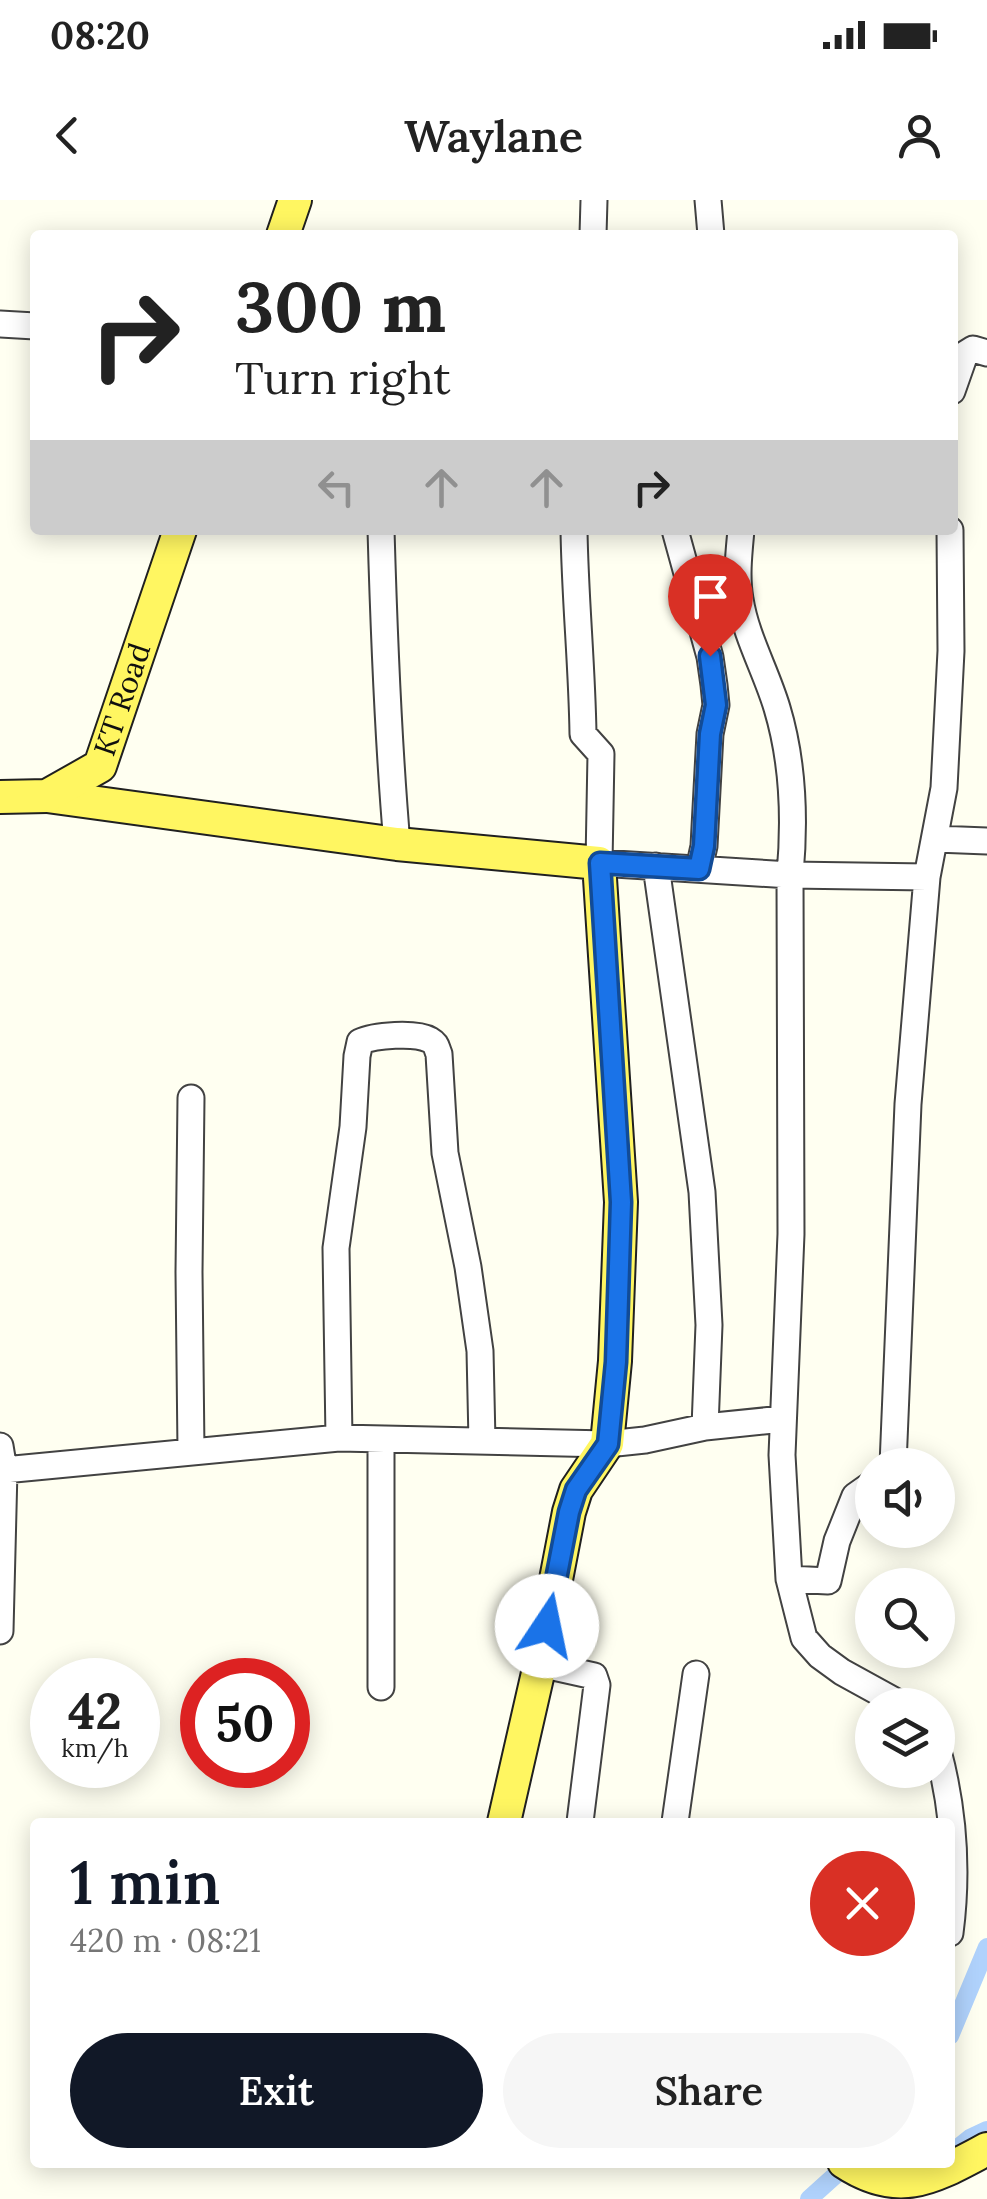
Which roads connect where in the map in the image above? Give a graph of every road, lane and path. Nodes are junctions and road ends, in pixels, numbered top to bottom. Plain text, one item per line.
1 (296, 200) edge
2 (594, 200) edge
3 (708, 200) edge
4 (284, 230) edge
5 (593, 230) edge
6 (711, 230) edge
7 (0, 324) edge
8 (30, 326) edge
9 (987, 353) edge
10 (958, 374) edge
11 (178, 535) edge
12 (380, 535) edge
13 (574, 535) edge
14 (676, 535) edge
15 (741, 535) edge
16 (950, 535) edge
17 (47, 796) junction
18 (0, 797) edge
19 (936, 840) junction
20 (987, 841) edge
21 (397, 844) junction
22 (600, 863) junction
23 (656, 866) junction
24 (699, 869) junction
25 (790, 875) junction
26 (927, 877) junction
27 (192, 1098) dead end
28 (784, 1419) junction
29 (705, 1427) junction
30 (339, 1438) junction
31 (381, 1439) junction
32 (482, 1441) junction
33 (608, 1444) junction
34 (894, 1448) edge
35 (191, 1451) junction
36 (2, 1458) edge
37 (855, 1496) edge
38 (788, 1578) junction
39 (0, 1632) edge
40 (540, 1664) junction
41 (696, 1674) dead end
42 (381, 1688) dead end
43 (871, 1688) edge
44 (946, 1788) edge
45 (505, 1818) edge
46 (580, 1818) edge
47 (677, 1818) edge
48 (952, 1818) edge
49 (987, 2149) edge
50 (955, 2166) edge
51 (852, 2168) edge
52 (951, 2168) edge

1 - 4 main road
2 - 5 street
3 - 6 street
7 - 8 street
9 - 10 street
11 - 17 main road, KT Road
12 - 21 street
13 - 22 street
14 - 24 street
15 - 25 street
16 - 19 street
17 - 18 main road, KT Road
17 - 21 main road
19 - 20 street
19 - 26 street
21 - 22 main road
22 - 23 street
22 - 33 main road
23 - 24 street
23 - 29 street
24 - 25 street
25 - 26 street
25 - 28 street
26 - 34 street
27 - 35 street
28 - 29 street
28 - 38 street
29 - 33 street
30 - 31 street
30 - 32 street
30 - 35 street
31 - 32 street
31 - 42 street
32 - 33 street
33 - 40 main road
35 - 36 street
36 - 39 street
37 - 38 street
38 - 43 street
40 - 45 main road
40 - 46 street
41 - 47 street
44 - 48 street
49 - 50 main road
51 - 52 main road

